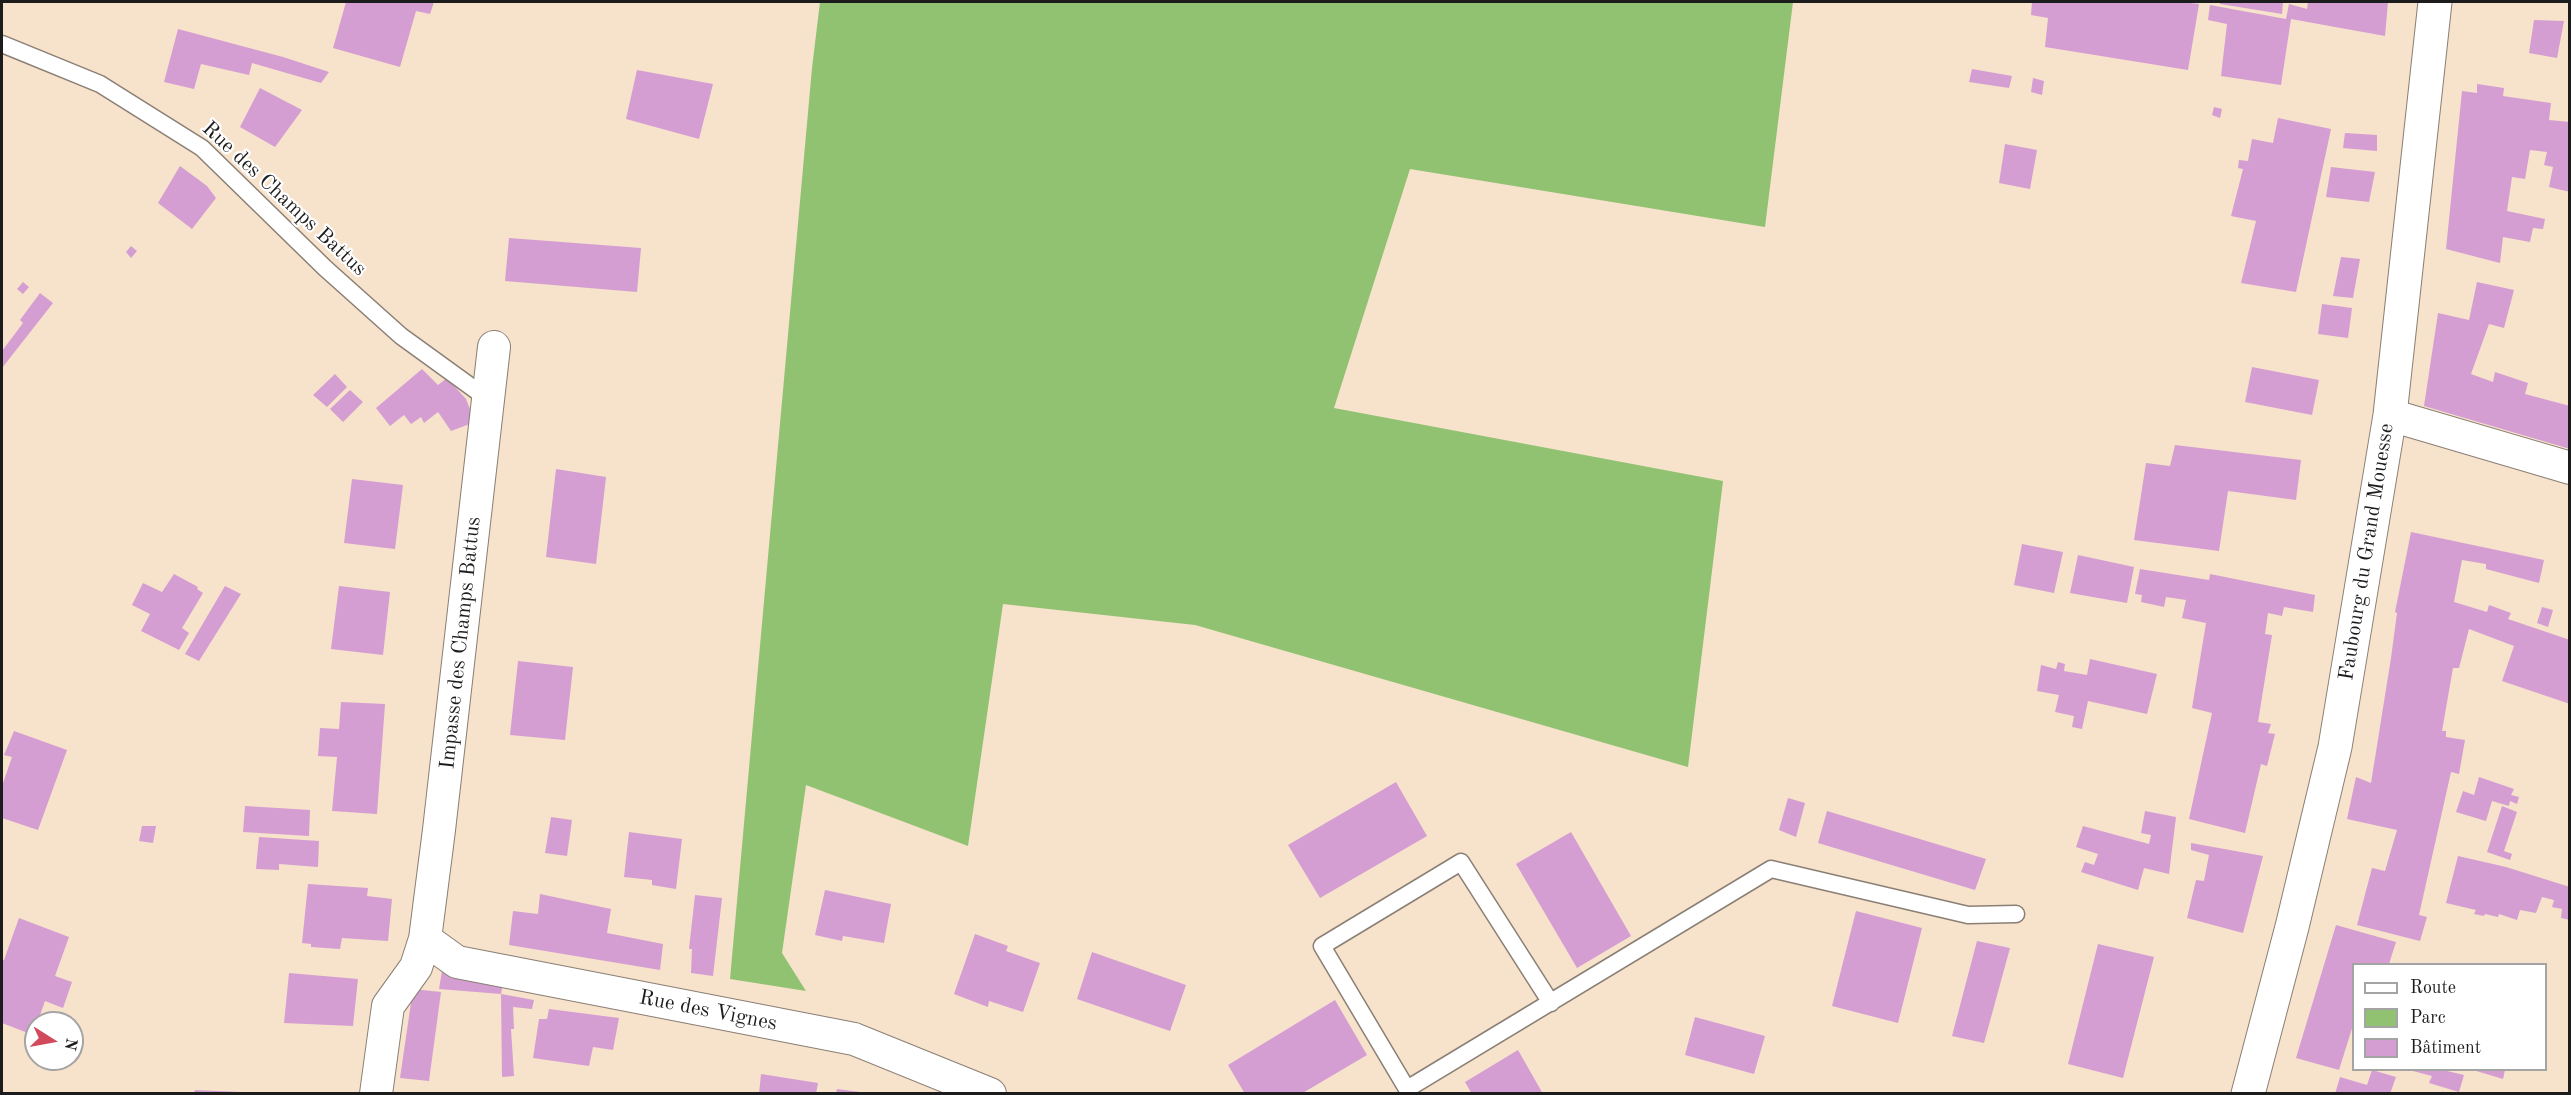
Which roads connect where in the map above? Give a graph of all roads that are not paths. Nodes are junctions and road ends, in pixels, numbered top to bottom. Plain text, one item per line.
1 (2435, 2) edge
2 (2, 44) edge
3 (494, 347) dead end
4 (488, 399) junction
5 (2390, 415) junction
6 (2570, 468) edge
7 (2016, 914) dead end
8 (424, 939) junction
9 (1551, 1003) junction
10 (1406, 1091) edge
11 (376, 1094) edge
12 (990, 1094) edge
13 (2248, 1094) edge

1 - 5 main road, Faubourg du Grand Mouesse
2 - 4 lane, Rue des Champs Battus
3 - 4 street, Impasse des Champs Battus
4 - 8 street, Impasse des Champs Battus
5 - 6 street
5 - 13 main road, Faubourg du Grand Mouesse
7 - 9 lane
8 - 11 street, Impasse des Champs Battus
8 - 12 street, Rue des Vignes
9 - 10 lane
9 - 10 lane

